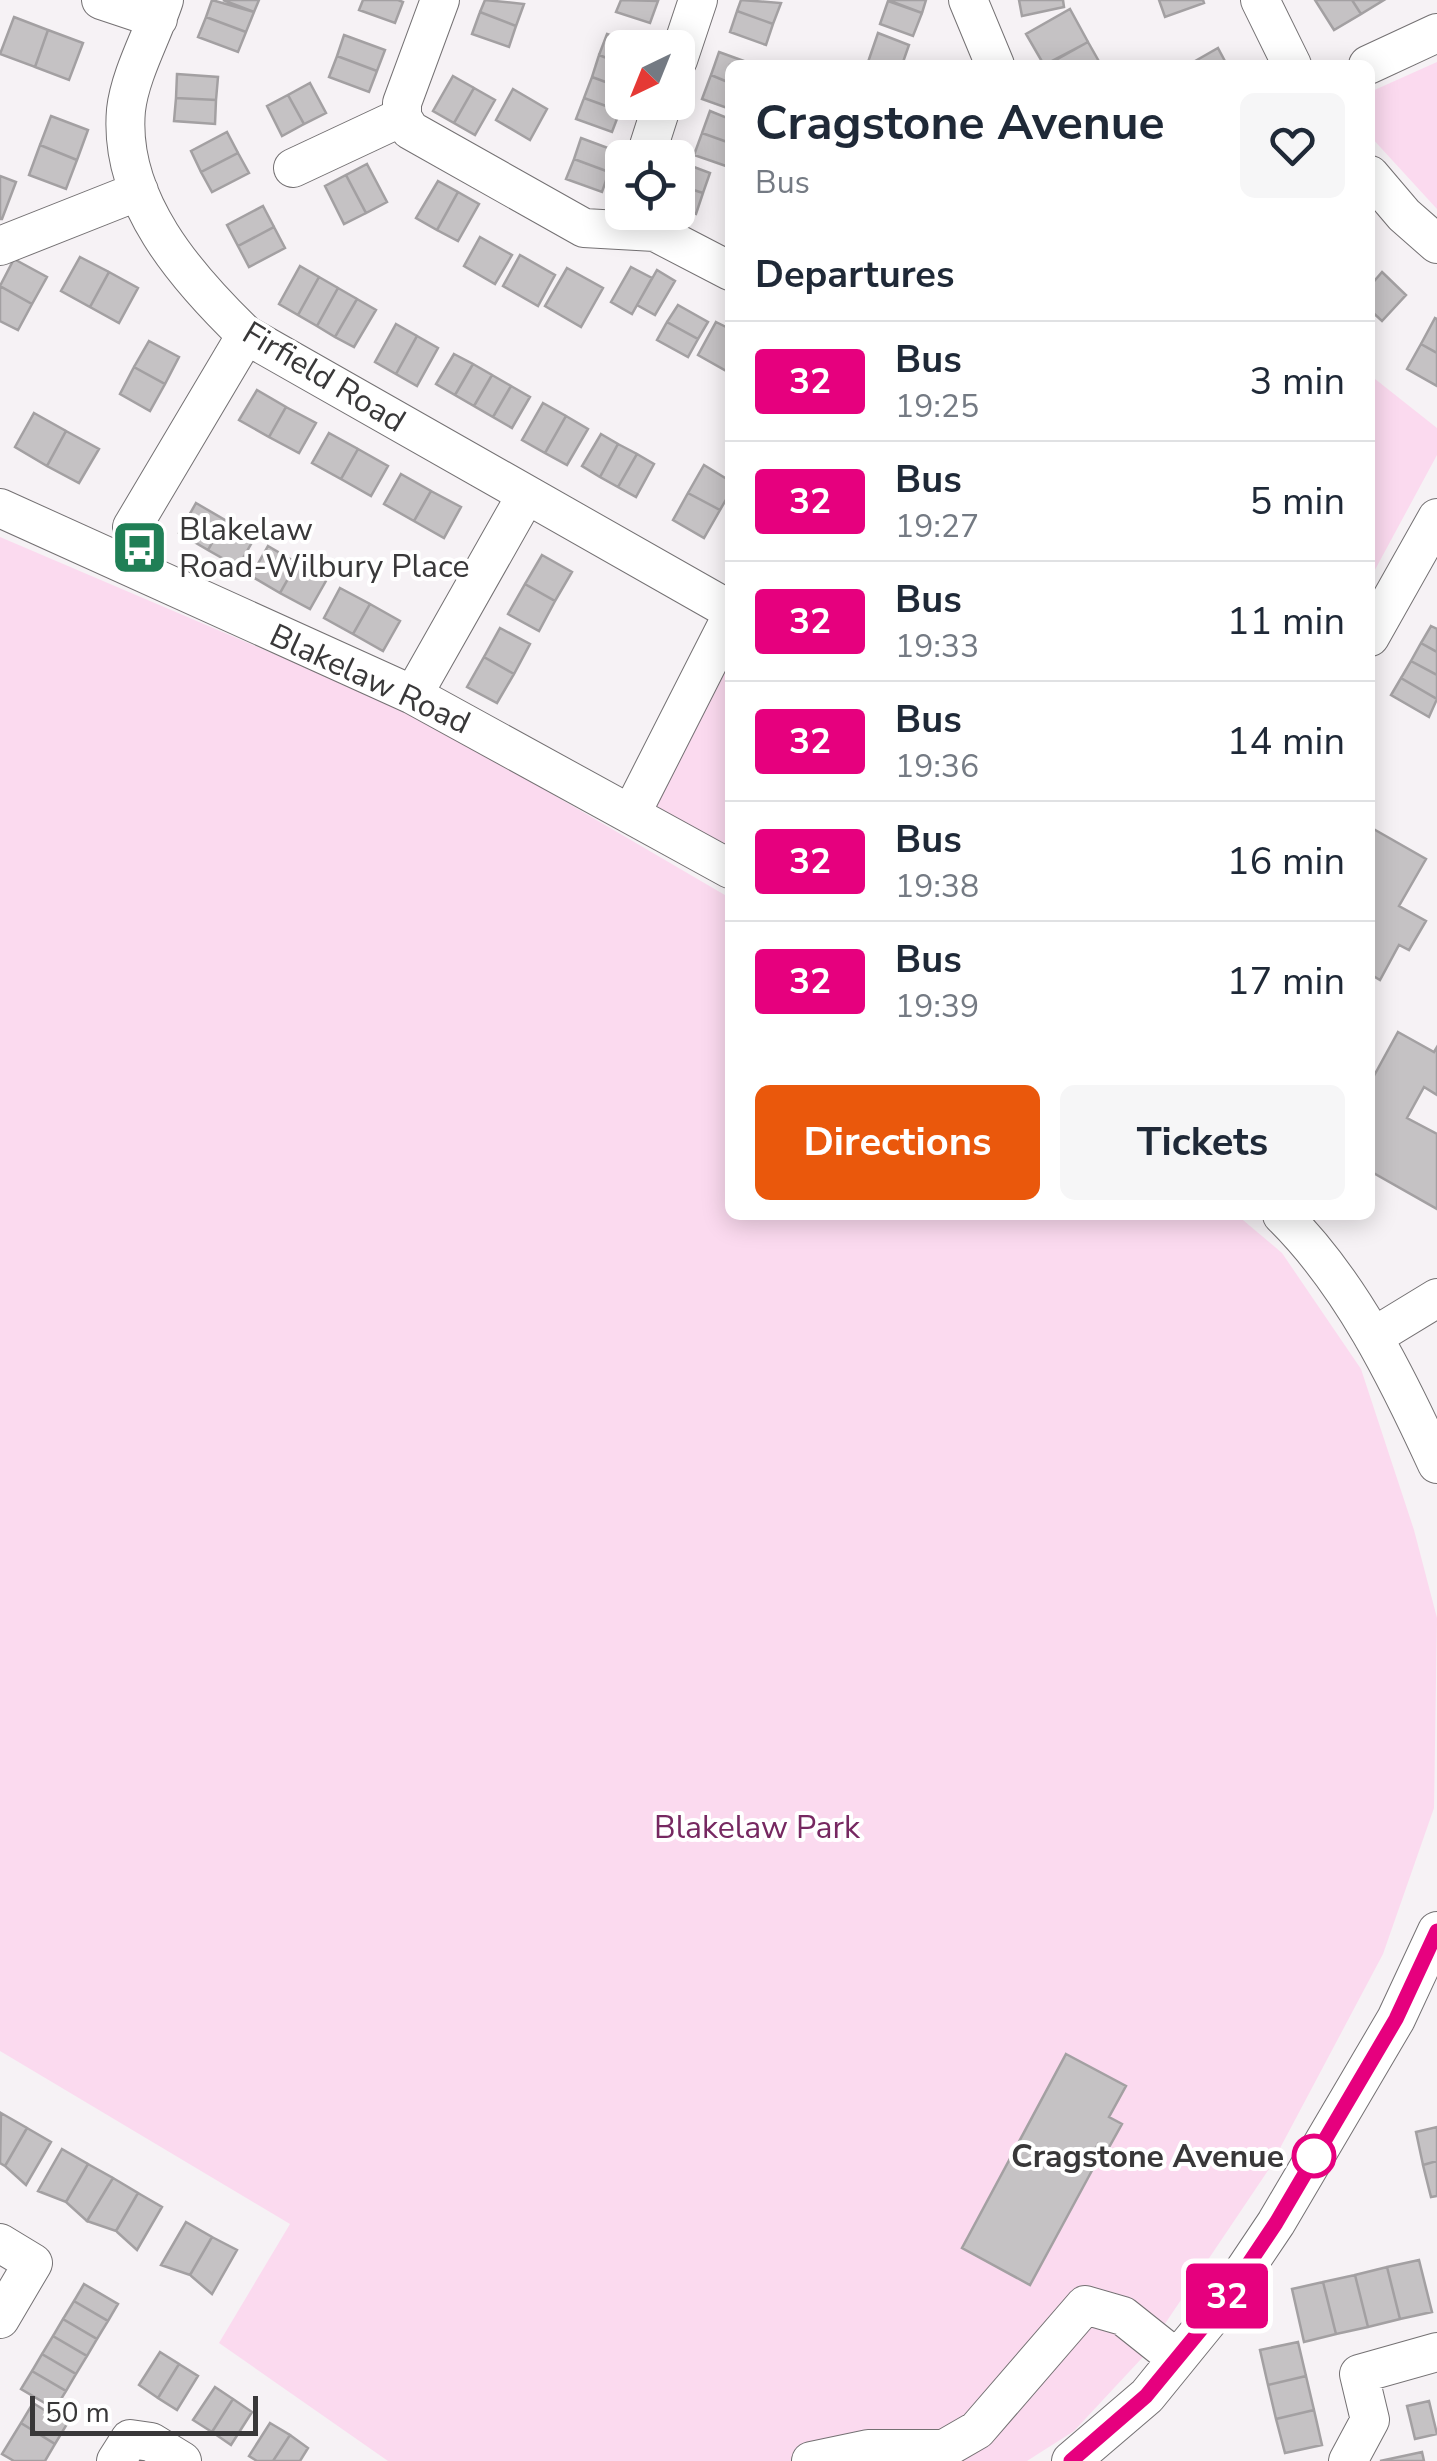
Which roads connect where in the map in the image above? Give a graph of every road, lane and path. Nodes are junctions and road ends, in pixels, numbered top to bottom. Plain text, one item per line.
1 (101, 0) edge
2 (440, 0) edge
3 (698, 0) edge
4 (968, 0) edge
5 (1260, 0) edge
6 (161, 10) edge
7 (688, 30) edge
8 (1437, 33) edge
9 (988, 60) edge
10 (1290, 60) edge
11 (1375, 62) edge
12 (402, 117) junction
13 (293, 168) dead end
14 (1375, 180) edge
15 (139, 191) junction
16 (605, 224) edge
17 (652, 230) edge
18 (1437, 244) edge
19 (0, 246) edge
20 (725, 268) edge
21 (246, 335) junction
22 (525, 497) junction
23 (0, 508) edge
24 (1437, 518) edge
25 (132, 527) dead end
26 (725, 607) edge
27 (725, 629) edge
28 (1375, 629) edge
29 (413, 695) junction
30 (632, 812) junction
31 (725, 866) edge
32 (1287, 1220) edge
33 (1437, 1298) edge
34 (1373, 1338) junction
35 (1437, 1464) edge
36 (1436, 1941) edge
37 (0, 2243) edge
38 (0, 2320) edge
39 (1437, 2352) edge
40 (1177, 2359) junction
41 (123, 2450) edge
42 (182, 2461) edge
43 (811, 2461) edge
44 (1071, 2461) edge
45 (1348, 2461) edge

1 - 6 street
2 - 12 street
3 - 7 street
4 - 9 street
5 - 10 street
6 - 15 street, Firfield Road
8 - 11 street
12 - 13 street
12 - 16 street
14 - 18 street
15 - 19 street
15 - 21 street, Firfield Road
17 - 20 street
21 - 22 street, Firfield Road
21 - 25 street
22 - 26 street, Firfield Road
22 - 29 street
23 - 29 street, Blakelaw Road
24 - 28 street
27 - 30 street
29 - 30 street, Blakelaw Road
30 - 31 street, Blakelaw Road
32 - 34 street
33 - 34 street
34 - 35 street
36 - 40 street
37 - 38 street
39 - 45 street
40 - 43 street
40 - 44 street
41 - 42 street

